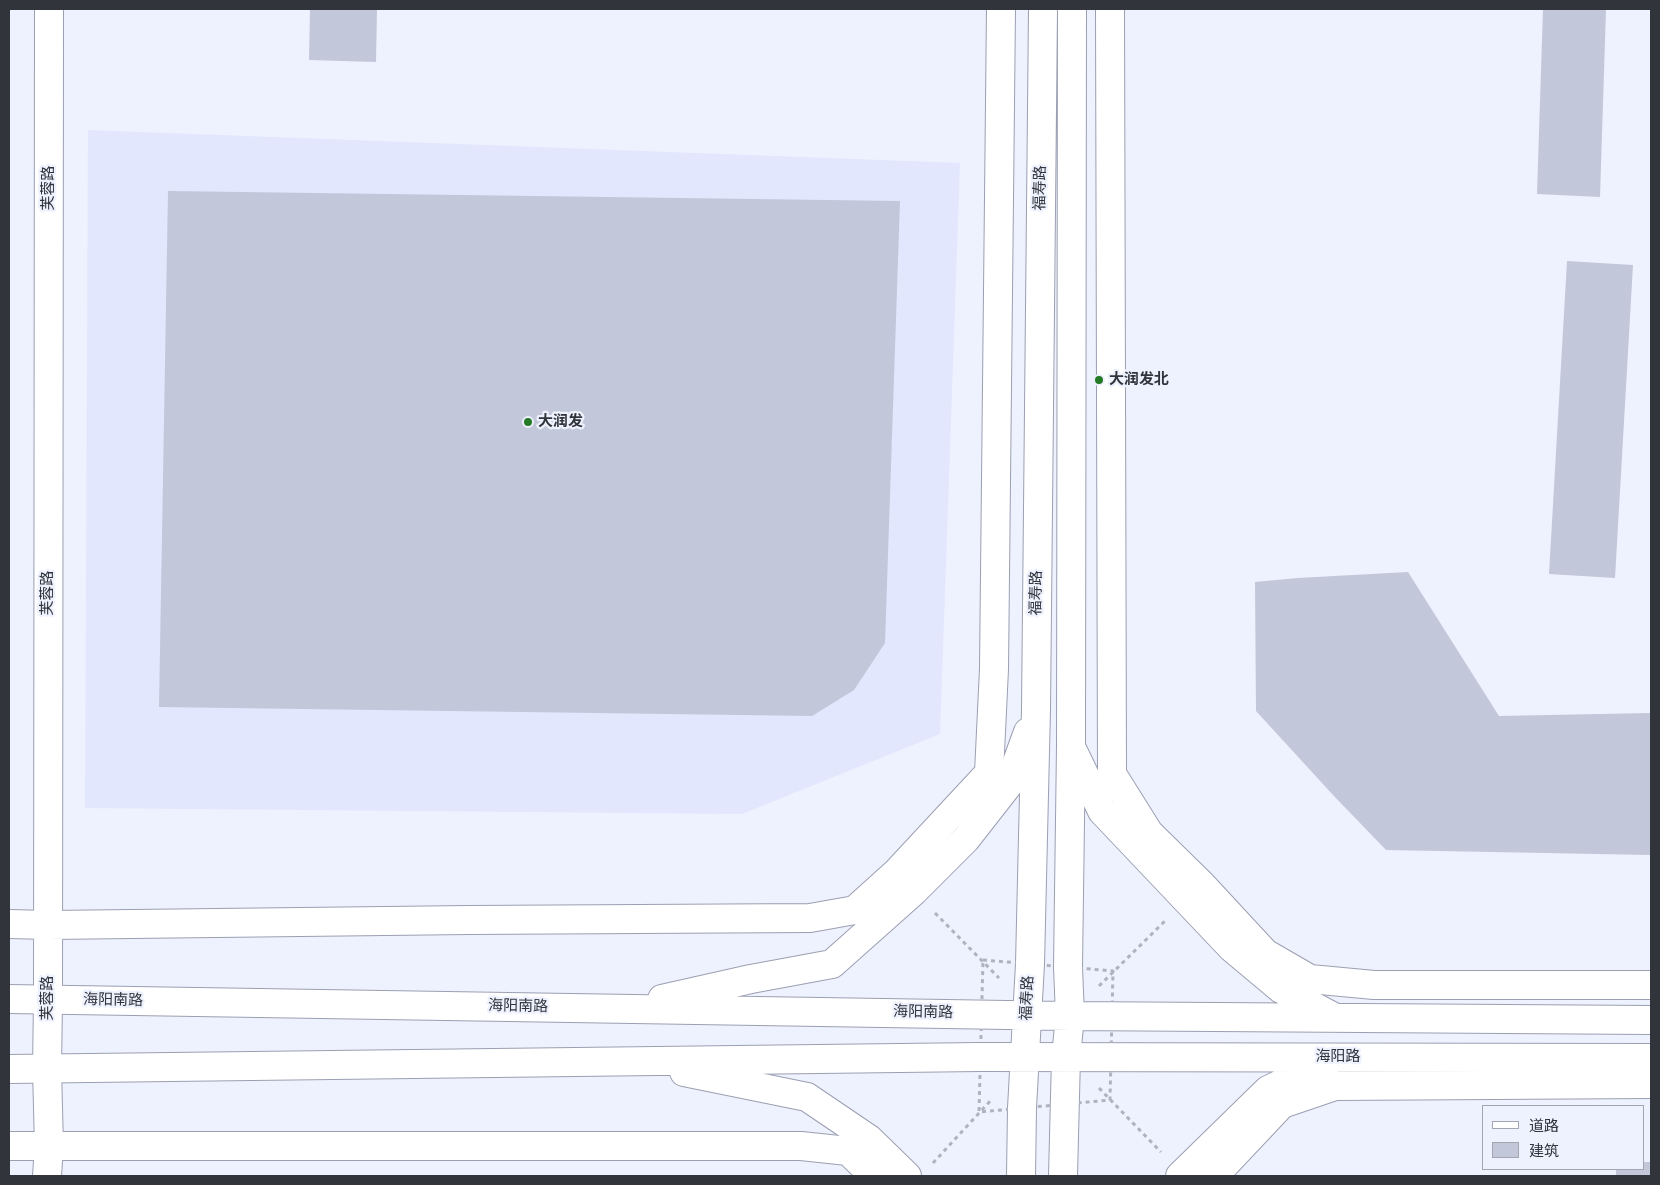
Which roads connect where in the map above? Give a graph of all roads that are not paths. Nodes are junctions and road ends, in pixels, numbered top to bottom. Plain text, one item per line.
1 (49, 9) edge
2 (1001, 9) edge
3 (1043, 9) edge
4 (1072, 9) edge
5 (1110, 9) edge
6 (1036, 709) junction
7 (1071, 746) junction
8 (9, 924) edge
9 (48, 925) junction
10 (1651, 985) edge
11 (9, 999) edge
12 (48, 1000) junction
13 (618, 1008) junction
14 (1027, 1015) junction
15 (1070, 1016) junction
16 (1336, 1017) junction
17 (1651, 1020) edge
18 (1025, 1056) junction
19 (1066, 1057) junction
20 (1337, 1057) junction
21 (1651, 1058) edge
22 (631, 1061) junction
23 (9, 1069) edge
24 (47, 1069) junction
25 (1651, 1084) edge
26 (9, 1146) edge
27 (49, 1146) junction
28 (917, 1173) edge
29 (1181, 1175) edge
30 (47, 1176) edge
31 (874, 1176) edge
32 (1021, 1176) edge
33 (1063, 1176) edge
34 (1214, 1176) edge

1 - 9 main road, 芙蓉路
2 - 9 main road
3 - 6 main road, 福寿路
4 - 7 main road, 福寿路
5 - 10 main road
6 - 13 main road
6 - 14 main road, 福寿路
7 - 15 main road, 福寿路
7 - 16 main road
8 - 9 main road
9 - 12 main road, 芙蓉路
11 - 12 main road, 海阳南路
12 - 13 main road, 海阳南路
12 - 24 main road, 芙蓉路
13 - 14 main road, 海阳南路
14 - 15 main road
14 - 18 main road, 福寿路
15 - 16 main road
15 - 19 main road, 福寿路
16 - 17 main road
18 - 19 main road, 海阳路
18 - 22 main road
18 - 32 main road, 福寿路
19 - 20 main road, 海阳路
19 - 33 main road, 福寿路
20 - 21 main road, 海阳路
20 - 29 main road
22 - 24 main road
22 - 28 main road
23 - 24 main road
24 - 27 main road, 芙蓉路
25 - 34 main road
26 - 27 main road
27 - 30 main road, 芙蓉路
27 - 31 main road

